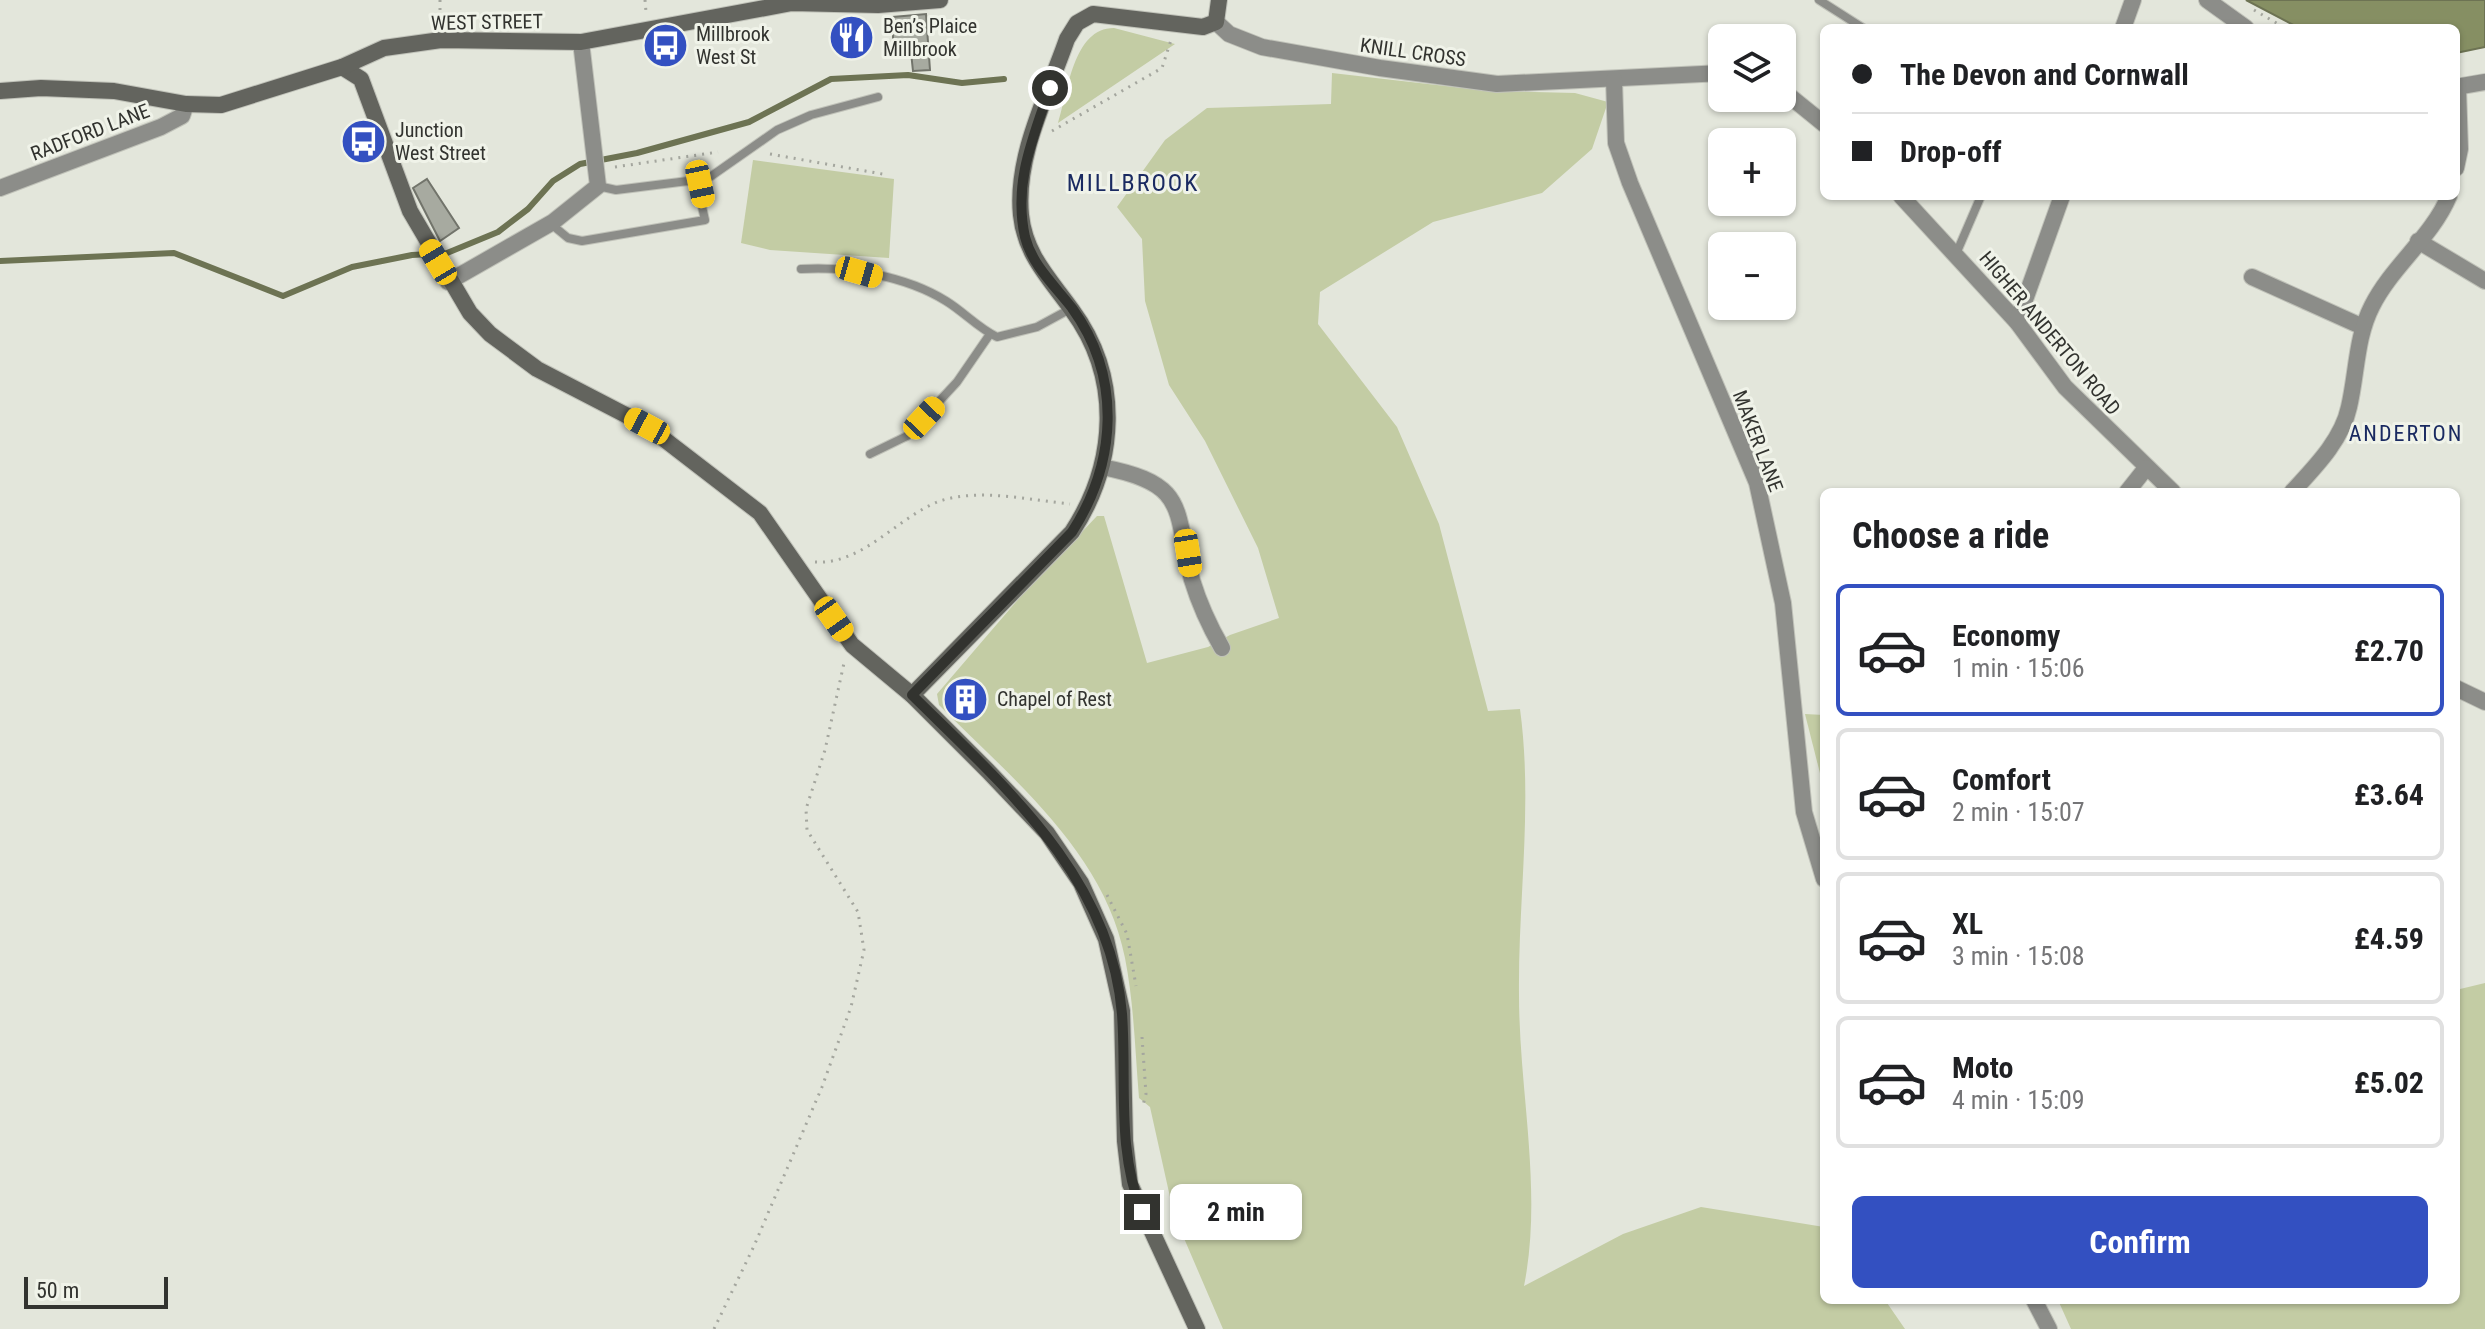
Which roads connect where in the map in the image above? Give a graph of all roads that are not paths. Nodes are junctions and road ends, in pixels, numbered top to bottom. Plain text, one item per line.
1 (940, 0) edge
2 (1219, 0) edge
3 (1819, 0) edge
4 (2133, 0) edge
5 (2207, 0) edge
6 (1090, 7) edge
7 (1216, 22) junction
8 (1857, 24) edge
9 (2124, 24) edge
10 (2240, 24) edge
11 (581, 42) junction
12 (342, 67) junction
13 (1708, 74) edge
14 (1614, 79) junction
15 (2485, 82) edge
16 (2460, 86) edge
17 (0, 91) edge
18 (878, 97) dead end
19 (1796, 101) edge
20 (186, 104) junction
21 (1820, 121) edge
22 (597, 179) junction
23 (700, 184) junction
24 (0, 188) edge
25 (1905, 200) edge
26 (1979, 200) edge
27 (2061, 200) edge
28 (2447, 200) edge
29 (551, 223) junction
30 (2418, 241) junction
31 (1956, 254) junction
32 (801, 269) dead end
33 (2252, 277) dead end
34 (2485, 281) edge
35 (448, 282) junction
36 (1072, 308) junction
37 (2017, 322) junction
38 (2363, 327) junction
39 (990, 334) junction
40 (870, 454) dead end
41 (1102, 467) junction
42 (2146, 468) junction
43 (2130, 488) edge
44 (2168, 488) edge
45 (2295, 488) edge
46 (1222, 648) dead end
47 (2460, 690) edge
48 (912, 695) junction
49 (2485, 702) edge
50 (1820, 866) edge
51 (2036, 1304) edge
52 (1197, 1329) edge
53 (2049, 1329) edge

1 - 11 main road, WEST STREET
2 - 7 main road
3 - 8 lane
4 - 9 street
5 - 10 street
6 - 7 main road
6 - 36 main road
7 - 14 street, KNILL CROSS
11 - 12 main road, WEST STREET
11 - 22 street
12 - 20 main road, WEST STREET
12 - 35 main road
13 - 14 street
14 - 50 street, MAKER LANE
15 - 16 street
17 - 20 main road, WEST STREET
18 - 23 lane
19 - 21 street
20 - 24 street, RADFORD LANE
22 - 23 lane
22 - 29 street
23 - 29 lane
25 - 31 street, HIGHER ANDERTON ROAD
26 - 31 lane
27 - 37 street
28 - 30 street
29 - 35 street
30 - 34 street
30 - 38 street
31 - 37 street, HIGHER ANDERTON ROAD
32 - 39 lane
33 - 38 street
35 - 48 main road
36 - 39 lane
36 - 41 main road
37 - 42 street, HIGHER ANDERTON ROAD
38 - 45 street
39 - 40 lane
41 - 46 street
41 - 48 main road
42 - 43 street
42 - 44 street, HIGHER ANDERTON ROAD
47 - 49 street
48 - 52 main road
51 - 53 street

